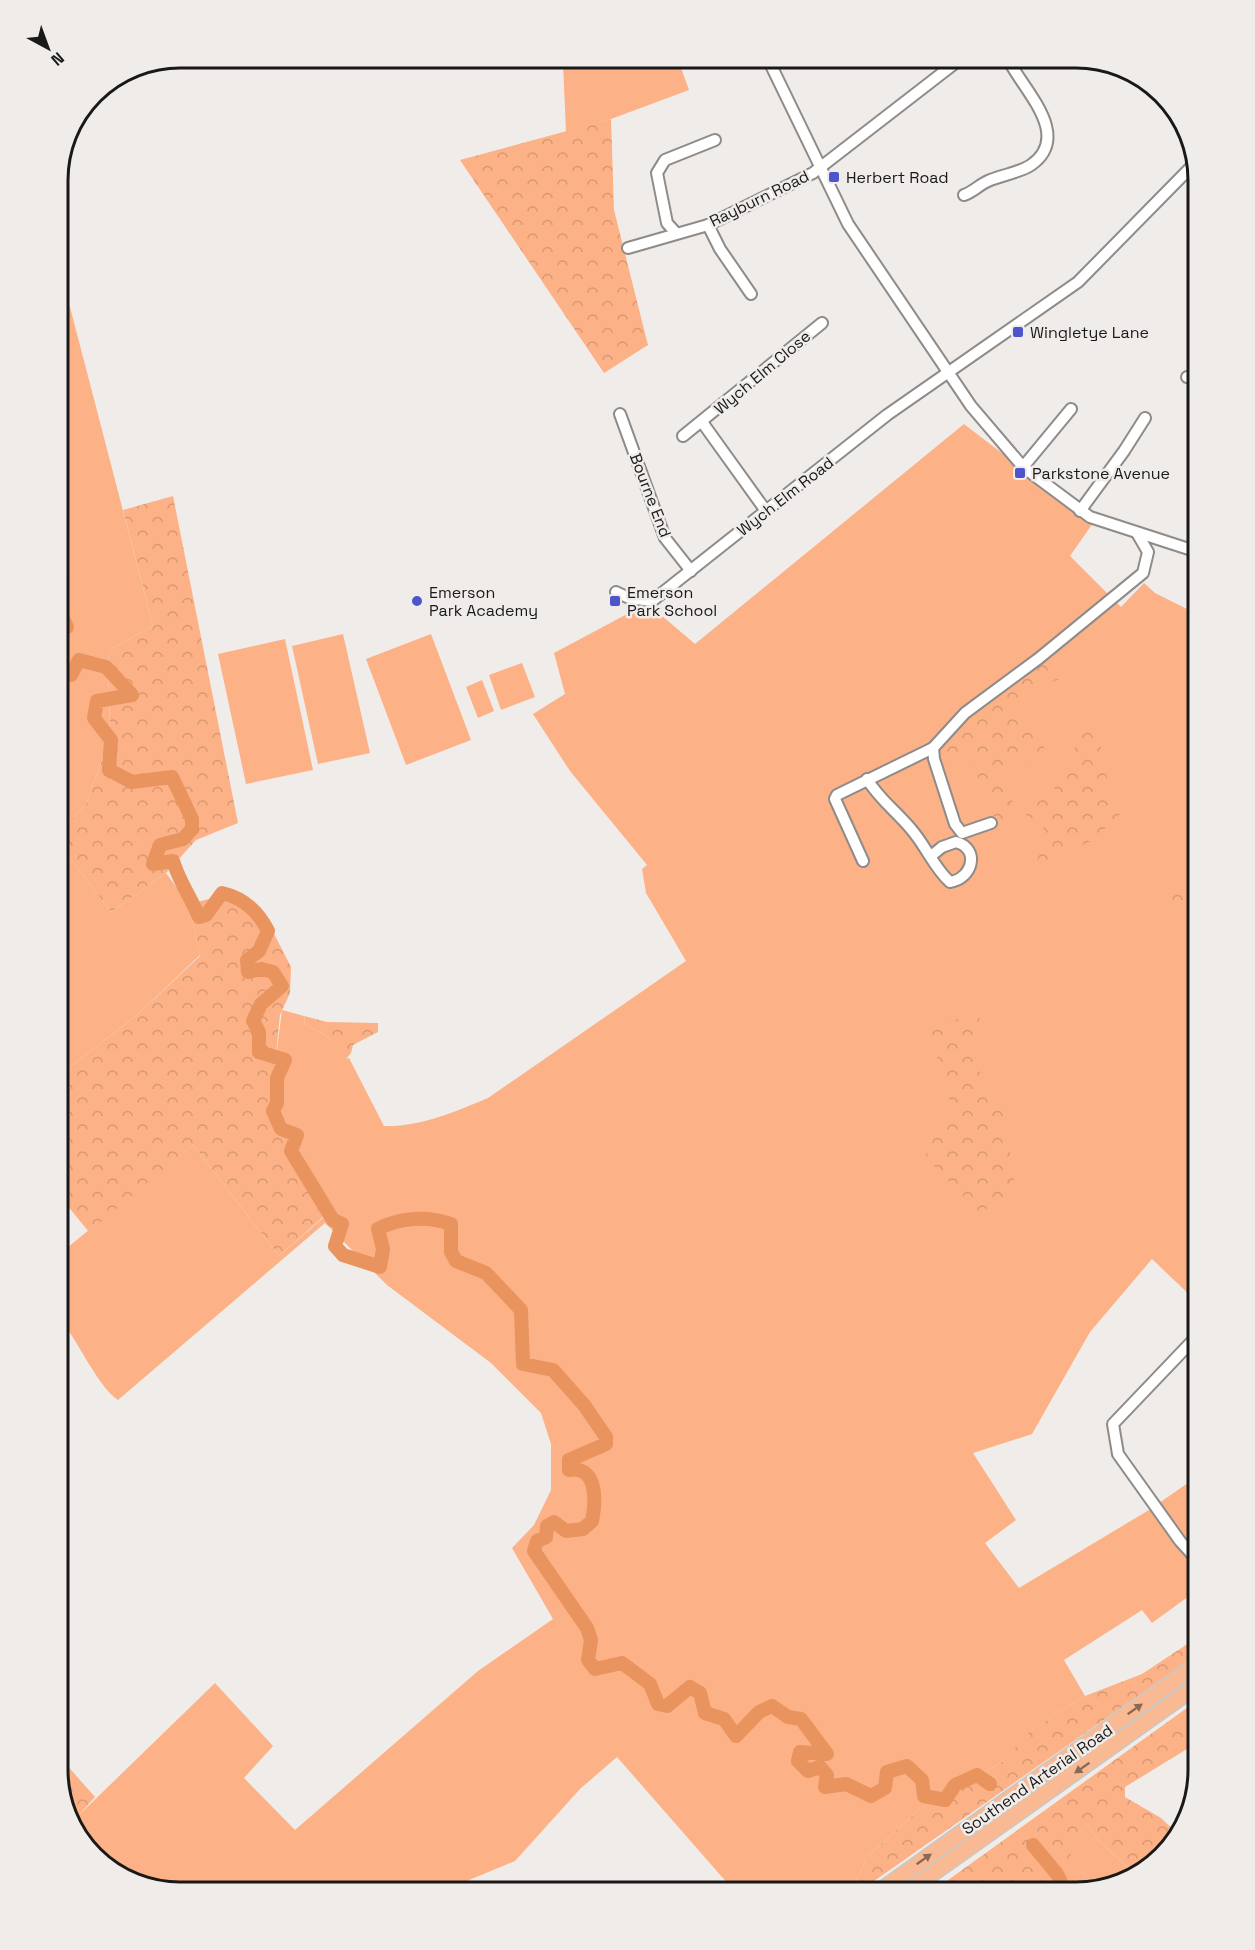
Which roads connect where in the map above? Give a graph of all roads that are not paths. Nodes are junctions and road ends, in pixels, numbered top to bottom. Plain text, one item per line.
1 (772, 68) edge
2 (949, 68) edge
3 (1014, 68) edge
4 (715, 140) dead end
5 (820, 166) junction
6 (1187, 171) edge
7 (964, 195) dead end
8 (708, 225) junction
9 (676, 233) junction
10 (628, 248) dead end
11 (751, 294) dead end
12 (822, 323) dead end
13 (949, 370) junction
14 (1071, 409) dead end
15 (620, 414) dead end
16 (1145, 418) dead end
17 (702, 422) junction
18 (682, 436) dead end
19 (1023, 466) junction
20 (766, 511) junction
21 (1080, 511) junction
22 (1137, 533) junction
23 (1167, 543) junction
24 (1188, 549) edge
25 (1148, 552) junction
26 (691, 571) junction
27 (616, 592) dead end
28 (933, 748) junction
29 (867, 778) junction
30 (991, 823) dead end
31 (931, 856) dead end
32 (863, 861) dead end
33 (1188, 1345) edge
34 (1188, 1550) edge
35 (1188, 1671) edge
36 (1188, 1692) edge
37 (892, 1882) edge
38 (920, 1882) edge

1 - 5 street
2 - 5 street
3 - 7 street
4 - 9 street
5 - 8 street, Rayburn Road
5 - 13 street
6 - 13 street
8 - 9 street, Rayburn Road
8 - 11 street
9 - 10 street, Rayburn Road
12 - 17 street, Wych Elm Close
13 - 19 street
13 - 20 street, Wych Elm Road
14 - 19 street
15 - 26 street, Bourne End
16 - 21 street
17 - 18 street, Wych Elm Close
17 - 20 street, Wych Elm Close
19 - 21 street
20 - 26 street, Wych Elm Road
21 - 22 street
22 - 23 street
22 - 25 street
23 - 24 street
23 - 25 street
25 - 28 street
26 - 27 street, Wych Elm Road
28 - 29 street
28 - 30 street
29 - 31 street
29 - 32 street
33 - 34 street
37 -> 35 highway, Southend Arterial Road
36 -> 38 highway, Southend Arterial Road

